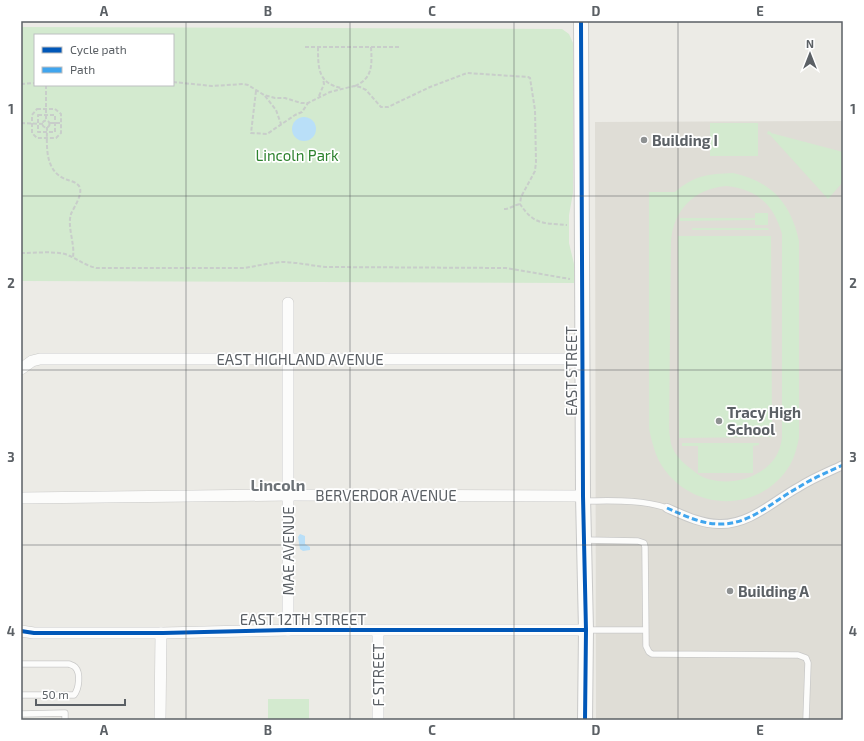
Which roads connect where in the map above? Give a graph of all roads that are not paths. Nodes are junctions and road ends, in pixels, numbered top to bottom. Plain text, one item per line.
1 (581, 21) edge
2 (288, 303) dead end
3 (583, 359) junction
4 (288, 360) junction
5 (21, 369) edge
6 (843, 465) edge
7 (289, 495) junction
8 (21, 498) edge
9 (583, 498) junction
10 (666, 508) joint
11 (584, 540) junction
12 (288, 630) junction
13 (586, 630) junction
14 (645, 630) junction
15 (21, 631) edge
16 (378, 631) junction
17 (161, 633) junction
18 (21, 664) edge
19 (21, 695) edge
20 (21, 714) edge
21 (65, 720) edge
22 (160, 720) edge
23 (378, 720) edge
24 (585, 720) edge
25 (806, 720) edge

1 - 3 street, EAST STREET
2 - 4 street, MAE AVENUE
3 - 4 street, EAST HIGHLAND AVENUE
3 - 9 street, EAST STREET
4 - 5 street, EAST HIGHLAND AVENUE
4 - 7 street, MAE AVENUE
6 - 10 street
7 - 8 street, BERVERDOR AVENUE
7 - 9 street, BERVERDOR AVENUE
7 - 12 street, MAE AVENUE
9 - 10 lane
9 - 11 street, EAST STREET
11 - 13 street, EAST STREET
11 - 14 lane
12 - 16 street, EAST 12TH STREET
12 - 17 street, EAST 12TH STREET
13 - 14 lane
13 - 16 street, EAST 12TH STREET
13 - 24 street, EAST STREET
14 - 25 lane
15 - 17 street, EAST 12TH STREET
16 - 23 street, F STREET
17 - 22 street
18 - 19 lane
20 - 21 lane

